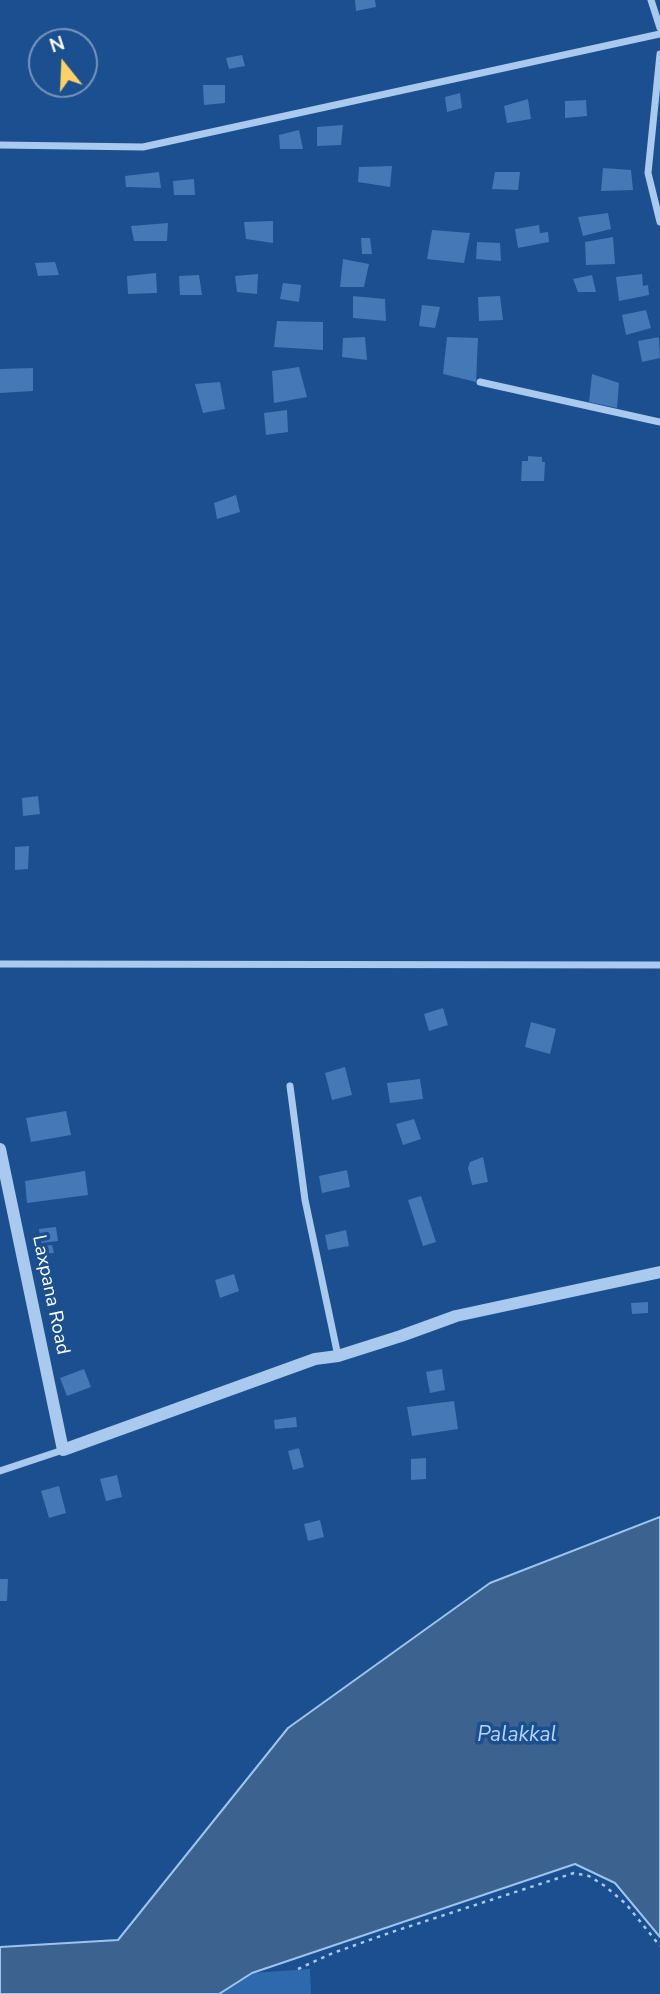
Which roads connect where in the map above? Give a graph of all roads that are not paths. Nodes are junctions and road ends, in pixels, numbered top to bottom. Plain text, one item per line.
1 (651, 0) edge
2 (660, 28) edge
3 (660, 34) edge
4 (660, 54) edge
5 (0, 145) edge
6 (660, 222) edge
7 (480, 382) dead end
8 (660, 422) edge
9 (0, 964) edge
10 (660, 965) edge
11 (290, 1086) dead end
12 (0, 1149) edge
13 (660, 1272) edge
14 (338, 1356) junction
15 (63, 1450) junction
16 (0, 1471) edge

1 - 2 street
3 - 5 street
4 - 6 street
7 - 8 street
9 - 10 street
11 - 14 street
12 - 15 street, Laxpana Road
13 - 14 street
14 - 15 street
15 - 16 street

